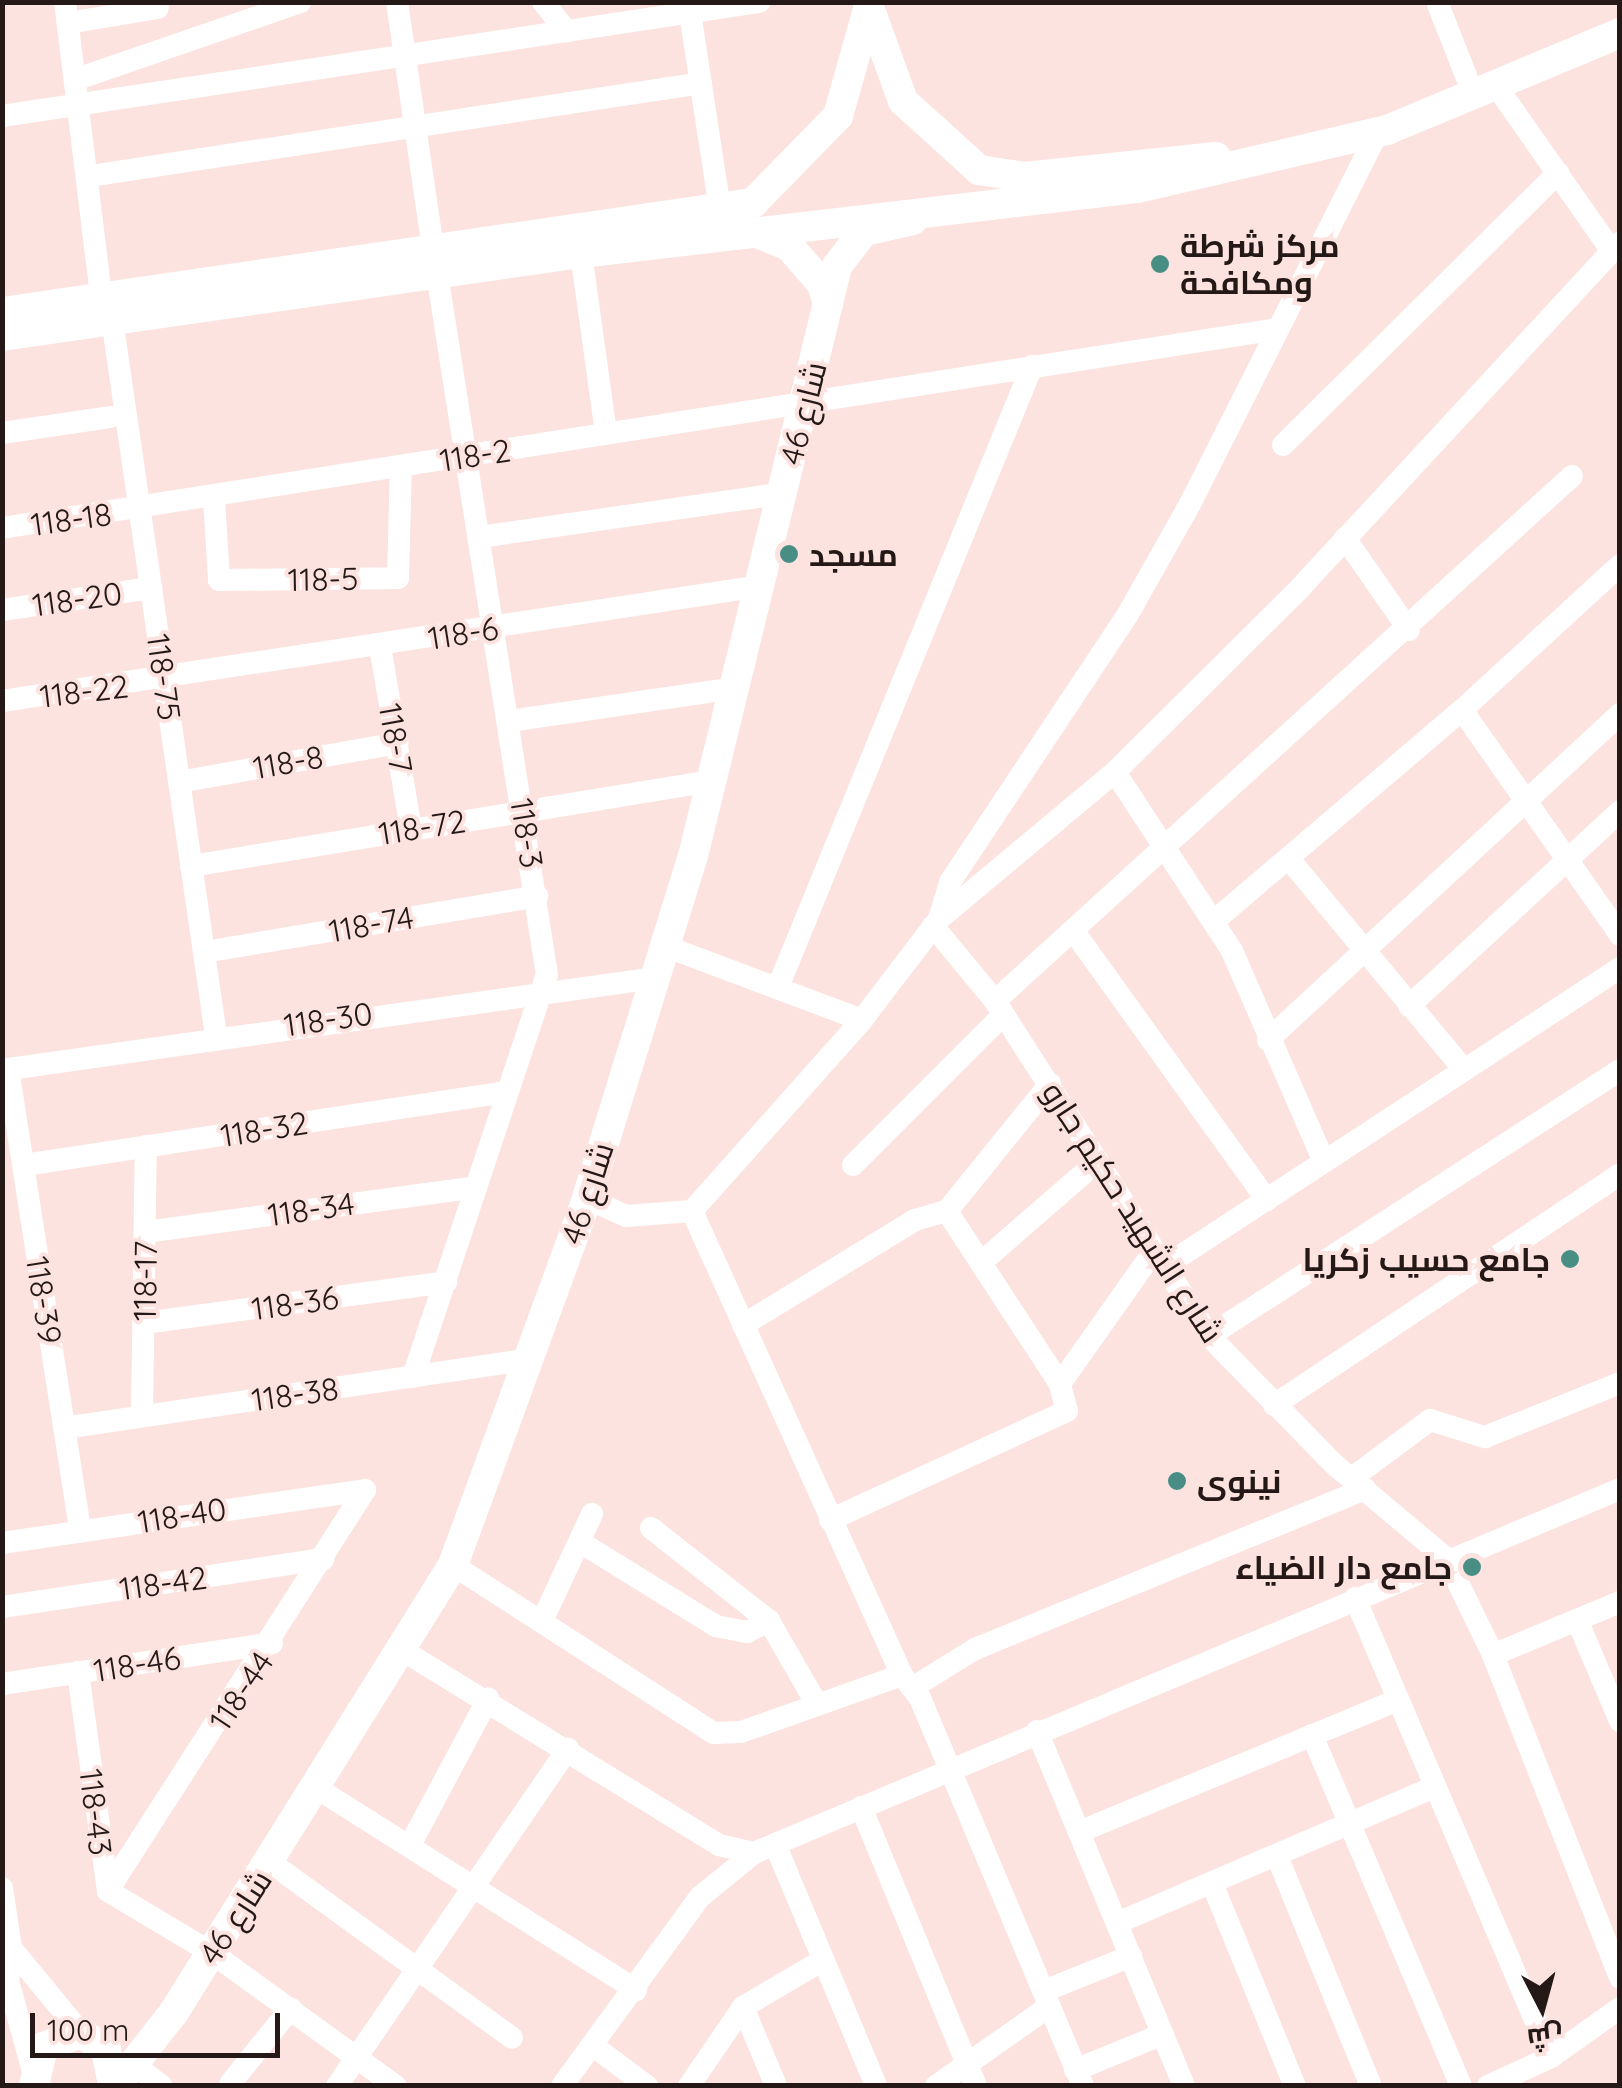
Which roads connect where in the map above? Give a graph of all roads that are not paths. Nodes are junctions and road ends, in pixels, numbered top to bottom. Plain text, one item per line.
1 (300, 2) edge
2 (397, 2) edge
3 (543, 2) edge
4 (759, 2) edge
5 (870, 2) edge
6 (1437, 2) edge
7 (731, 4) edge
8 (158, 8) dead end
9 (240, 11) edge
10 (638, 11) edge
11 (67, 12) edge
12 (690, 13) junction
13 (567, 32) junction
14 (1619, 39) edge
15 (405, 56) junction
16 (77, 79) junction
17 (701, 83) junction
18 (1485, 92) junction
19 (81, 103) junction
20 (2, 116) edge
21 (416, 125) junction
22 (1377, 134) junction
23 (1262, 157) junction
24 (1558, 173) junction
25 (90, 176) junction
26 (720, 210) junction
27 (913, 220) junction
28 (755, 232) junction
29 (1615, 246) edge
30 (581, 253) junction
31 (435, 261) junction
32 (828, 304) junction
33 (107, 308) junction
34 (2, 312) edge
35 (1278, 330) junction
36 (2, 336) edge
37 (1032, 366) junction
38 (809, 399) junction
39 (110, 417) dead end
40 (2, 433) edge
41 (606, 433) junction
42 (1283, 445) dead end
43 (466, 456) junction
44 (401, 467) junction
45 (1572, 476) dead end
46 (784, 494) junction
47 (214, 498) junction
48 (140, 509) junction
49 (2, 528) edge
50 (480, 537) junction
51 (1345, 538) junction
52 (1620, 565) edge
53 (761, 586) junction
54 (151, 588) junction
55 (2, 610) edge
56 (494, 628) junction
57 (1409, 630) junction
58 (380, 646) junction
59 (164, 680) junction
60 (735, 688) junction
61 (2, 702) edge
62 (1462, 710) junction
63 (1620, 714) edge
64 (510, 721) junction
65 (398, 743) junction
66 (1115, 772) junction
67 (712, 781) junction
68 (179, 782) junction
69 (1527, 805) junction
70 (524, 810) junction
71 (1620, 810) edge
72 (411, 829) junction
73 (1170, 847) junction
74 (1290, 858) junction
75 (1566, 860) junction
76 (192, 866) junction
77 (537, 896) junction
78 (1214, 921) junction
79 (936, 922) junction
80 (1076, 933) junction
81 (1620, 935) edge
82 (665, 946) junction
83 (1362, 948) junction
84 (204, 952) junction
85 (1620, 968) edge
86 (655, 978) junction
87 (778, 986) junction
88 (543, 988) junction
89 (1409, 1006) junction
90 (999, 1008) junction
91 (862, 1020) junction
92 (216, 1035) junction
93 (1268, 1040) junction
94 (6, 1069) edge
95 (1464, 1070) junction
96 (1620, 1070) edge
97 (1050, 1084) junction
98 (505, 1092) junction
99 (146, 1146) junction
100 (1098, 1161) junction
101 (1324, 1162) junction
102 (24, 1164) junction
103 (853, 1166) dead end
104 (1620, 1174) edge
105 (476, 1187) junction
106 (587, 1198) junction
107 (1267, 1200) junction
108 (692, 1211) junction
109 (947, 1211) junction
110 (145, 1232) junction
111 (1159, 1259) junction
112 (984, 1260) junction
113 (446, 1282) junction
114 (144, 1323) junction
115 (743, 1325) junction
116 (1208, 1336) junction
117 (527, 1360) junction
118 (413, 1377) junction
119 (1620, 1383) edge
120 (1060, 1384) junction
121 (1274, 1406) junction
122 (142, 1416) junction
123 (64, 1428) junction
124 (1359, 1484) junction
125 (362, 1486) joint
126 (1620, 1489) edge
127 (592, 1514) dead end
128 (830, 1520) junction
129 (652, 1528) dead end
130 (80, 1531) junction
131 (580, 1542) junction
132 (2, 1543) edge
133 (1446, 1558) junction
134 (323, 1559) junction
135 (453, 1566) junction
136 (1355, 1598) junction
137 (1620, 1602) edge
138 (2, 1607) edge
139 (543, 1620) junction
140 (1577, 1620) junction
141 (769, 1621) junction
142 (272, 1643) junction
143 (402, 1650) junction
144 (1493, 1655) junction
145 (78, 1672) junction
146 (907, 1682) junction
147 (2, 1684) edge
148 (488, 1699) junction
149 (1398, 1700) junction
150 (817, 1704) junction
151 (1616, 1706) edge
152 (1037, 1731) junction
153 (1312, 1736) junction
154 (568, 1750) junction
155 (951, 1768) junction
156 (315, 1787) junction
157 (1435, 1788) junction
158 (861, 1807) junction
159 (1350, 1826) junction
160 (1079, 1832) junction
161 (410, 1845) junction
162 (764, 1848) junction
163 (1277, 1856) junction
164 (270, 1862) junction
165 (1212, 1884) junction
166 (475, 1886) junction
167 (2, 1888) edge
168 (108, 1891) junction
169 (1117, 1923) junction
170 (12, 1948) junction
171 (212, 1953) junction
172 (1131, 1956) junction
173 (823, 1960) junction
174 (420, 1966) junction
175 (1620, 1978) edge
176 (636, 1990) junction
177 (1047, 1999) junction
178 (743, 2007) junction
179 (291, 2008) junction
180 (1620, 2008) edge
181 (174, 2012) junction
182 (1163, 2034) junction
183 (88, 2036) junction
184 (512, 2038) dead end
185 (592, 2045) junction
186 (360, 2056) junction
187 (1551, 2057) junction
188 (966, 2060) junction
189 (34, 2078) edge
190 (121, 2078) edge
191 (1079, 2078) edge
192 (230, 2084) edge
193 (162, 2086) edge
194 (337, 2086) edge
195 (396, 2086) edge
196 (562, 2086) edge
197 (647, 2086) edge
198 (689, 2086) edge
199 (776, 2086) edge
200 (876, 2086) edge
201 (936, 2086) edge
202 (976, 2086) edge
203 (1184, 2086) edge
204 (1295, 2086) edge
205 (1371, 2086) edge
206 (1461, 2086) edge
207 (1488, 2086) edge

1 - 9 street
2 - 15 street, 118-3
3 - 13 street
4 - 7 street
5 - 23 main road
5 - 26 main road
6 - 18 street
7 - 12 street
8 - 11 street
9 - 16 street
10 - 12 street
10 - 13 street
11 - 16 street, 118-75
12 - 17 street
13 - 15 street
14 - 18 main road
15 - 19 street
15 - 21 street, 118-3
16 - 19 street, 118-75
17 - 21 street
17 - 26 street
18 - 22 main road
18 - 24 street
19 - 20 street
19 - 25 street, 118-75
21 - 25 street
21 - 31 street, 118-3
22 - 23 main road
22 - 35 street
23 - 27 main road
24 - 29 street
24 - 42 street
25 - 33 street, 118-75
26 - 31 main road
27 - 28 main road
27 - 32 main road, شارع 46
28 - 30 main road
28 - 32 main road
29 - 51 street
30 - 31 main road
30 - 41 street
31 - 33 main road
31 - 43 street, 118-3
32 - 38 main road, شارع 46
33 - 34 main road
33 - 36 main road
33 - 48 street, 118-75
35 - 37 street, 118-2
35 - 79 street
37 - 38 street, 118-2
37 - 87 street
38 - 41 street, 118-2
38 - 46 main road, شارع 46
39 - 40 street
41 - 43 street, 118-2
43 - 44 street, 118-2
43 - 50 street, 118-3
44 - 47 street, 118-2
44 - 47 street, 118-5
45 - 57 street
46 - 50 street
46 - 53 main road, شارع 46
47 - 48 street, 118-2
48 - 49 street, 118-18
48 - 54 street, 118-75
50 - 56 street, 118-3
51 - 57 street
51 - 66 street
52 - 62 street
53 - 56 street, 118-6
53 - 60 main road, شارع 46
54 - 55 street, 118-20
54 - 59 street, 118-75
56 - 58 street, 118-6
56 - 64 street, 118-3
57 - 73 street
58 - 59 street, 118-6
58 - 65 street, 118-7
59 - 61 street, 118-22
59 - 68 street, 118-75
60 - 64 street
60 - 67 main road, شارع 46
62 - 69 street
62 - 74 street
63 - 69 street
64 - 70 street, 118-3
65 - 68 street, 118-8
65 - 72 street, 118-7
66 - 73 street
66 - 79 street
67 - 70 street, 118-72
67 - 82 main road, شارع 46
68 - 76 street, 118-75
69 - 75 street
69 - 83 street
70 - 72 street, 118-72
70 - 77 street, 118-3
71 - 75 street
72 - 76 street, 118-72
73 - 78 street
73 - 80 street
74 - 78 street
74 - 83 street
75 - 81 street
75 - 89 street
76 - 84 street, 118-75
77 - 84 street, 118-74
77 - 88 street, 118-3
78 - 93 street
79 - 90 street, شارع الشهيد حكيم جارو
79 - 91 street
80 - 90 street
80 - 107 street
82 - 86 main road, شارع 46
82 - 87 street
83 - 89 street
83 - 93 street
84 - 92 street, 118-75
85 - 95 street
86 - 88 street, 118-30
86 - 106 main road, شارع 46
87 - 91 street
88 - 92 street, 118-30
88 - 98 street, 118-3
89 - 95 street
90 - 97 street, شارع الشهيد حكيم جارو
90 - 103 street
91 - 108 street
92 - 94 street, 118-30
93 - 101 street
94 - 102 street, 118-39
95 - 101 street
96 - 116 street
97 - 100 street, شارع الشهيد حكيم جارو
97 - 109 street
98 - 99 street, 118-32
98 - 105 street, 118-3
99 - 102 street, 118-32
99 - 110 street, 118-17
100 - 111 street, شارع الشهيد حكيم جارو
100 - 112 street
101 - 107 street
102 - 123 street, 118-39
104 - 121 street
105 - 110 street, 118-34
105 - 113 street, 118-3
106 - 108 street
106 - 117 main road, شارع 46
107 - 111 street
108 - 115 street
109 - 112 street
109 - 115 street
110 - 114 street, 118-17
111 - 116 street, شارع الشهيد حكيم جارو
111 - 120 street
112 - 120 street
113 - 114 street, 118-36
113 - 118 street, 118-3
114 - 122 street, 118-17
115 - 128 street
116 - 121 street, شارع الشهيد حكيم جارو
117 - 118 street, 118-38
117 - 135 main road, شارع 46
118 - 122 street, 118-38
119 - 124 street
120 - 128 street
121 - 124 street, شارع الشهيد حكيم جارو
122 - 123 street, 118-38
123 - 130 street, 118-39
124 - 133 street, شارع الشهيد حكيم جارو
124 - 146 street
125 - 130 street, 118-40
125 - 134 street, 118-44
126 - 133 street
127 - 131 street
128 - 146 street
129 - 141 street
130 - 132 street, 118-40
131 - 139 street
131 - 141 street
133 - 136 street
133 - 144 street
134 - 138 street, 118-42
134 - 142 street, 118-44
135 - 139 street
135 - 143 main road, شارع 46
136 - 149 street
136 - 152 street
137 - 140 street
139 - 150 street
140 - 144 street
140 - 151 street
141 - 150 street
142 - 145 street, 118-46
142 - 168 street, 118-44
143 - 148 street
143 - 156 main road, شارع 46
144 - 175 street
145 - 147 street, 118-46
145 - 168 street, 118-43
146 - 150 street
146 - 155 street
148 - 154 street
148 - 161 street
149 - 153 street
149 - 157 street
152 - 155 street
152 - 160 street
153 - 159 street
153 - 160 street
154 - 162 street
154 - 166 street
155 - 158 street
155 - 177 street
156 - 161 street
156 - 164 main road, شارع 46
157 - 159 street
157 - 187 street
158 - 162 street
158 - 188 street
159 - 163 street
159 - 206 street
160 - 169 street
161 - 166 street
162 - 173 street
162 - 176 street
163 - 165 street
163 - 205 street
164 - 171 main road, شارع 46
164 - 174 street
165 - 169 street
165 - 204 street
166 - 174 street
166 - 176 street
167 - 170 street
168 - 171 street, 118-43
169 - 172 street
170 - 183 street
170 - 189 street
171 - 179 street, 118-43
171 - 181 main road, شارع 46
172 - 177 street
172 - 182 street
173 - 178 street
173 - 200 street
174 - 184 street
174 - 186 street
176 - 185 street
177 - 188 street
177 - 191 street
178 - 198 street
178 - 199 street
179 - 186 street, 118-43
179 - 192 street
180 - 187 street
181 - 183 main road
181 - 190 main road, شارع 46
182 - 191 street
182 - 203 street
183 - 189 main road
183 - 190 main road
185 - 196 street
185 - 197 street
186 - 194 street
186 - 195 street, 118-43
187 - 207 street
188 - 201 street
188 - 202 street
190 - 193 street

